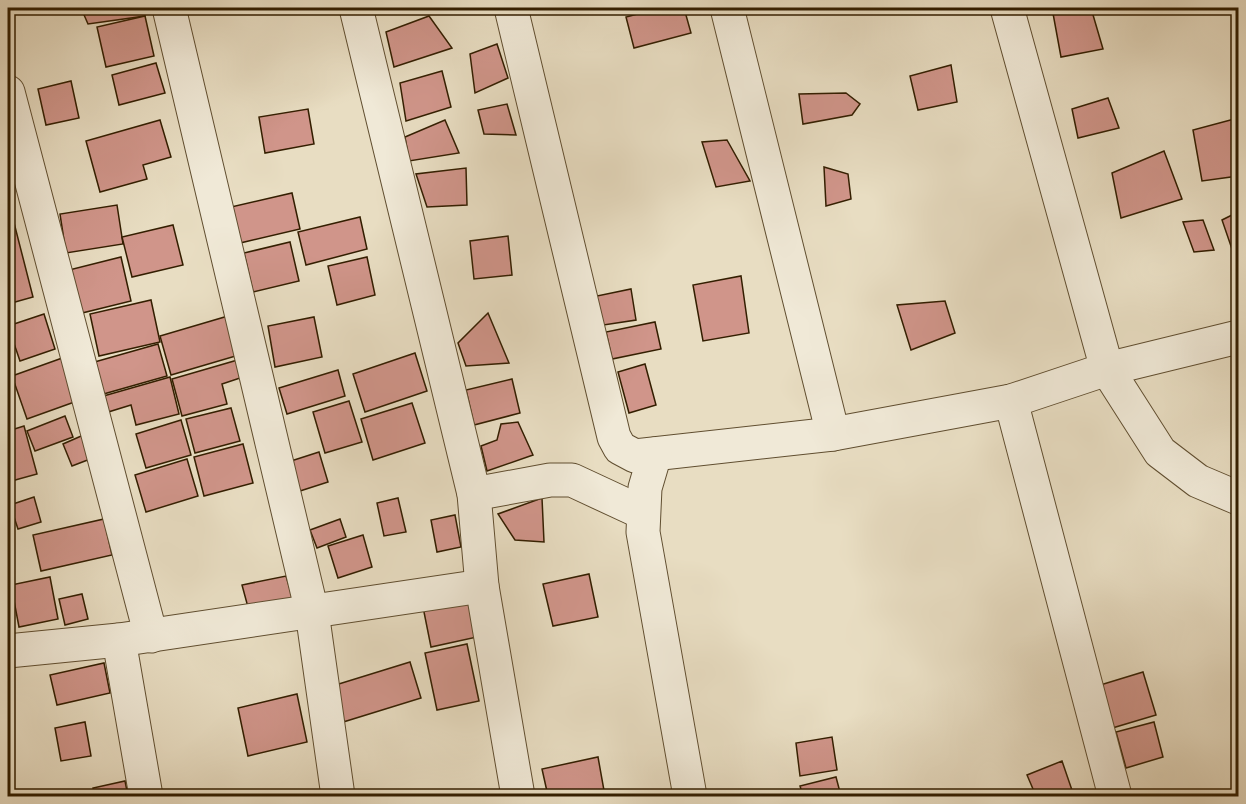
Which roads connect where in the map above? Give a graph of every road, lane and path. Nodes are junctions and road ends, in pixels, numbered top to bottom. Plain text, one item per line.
1 (168, 8) edge
2 (356, 8) edge
3 (511, 8) edge
4 (727, 8) edge
5 (1007, 8) edge
6 (8, 92) edge
7 (1239, 337) edge
8 (1107, 369) junction
9 (1011, 401) junction
10 (833, 434) junction
11 (655, 454) junction
12 (474, 494) junction
13 (1239, 498) edge
14 (643, 513) junction
15 (482, 586) junction
16 (312, 612) junction
17 (135, 638) junction
18 (8, 647) edge
19 (146, 796) edge
20 (338, 796) edge
21 (518, 796) edge
22 (690, 796) edge
23 (1115, 796) edge

1 - 16 street
2 - 12 street
3 - 11 street
4 - 10 street
5 - 8 street
6 - 17 street
7 - 8 street
8 - 9 street
8 - 13 street
9 - 10 street
9 - 23 street
10 - 11 street
11 - 14 street
12 - 14 street
12 - 15 street
14 - 22 street
15 - 16 street
15 - 21 street
16 - 17 street
16 - 20 street
17 - 18 street
17 - 19 street

